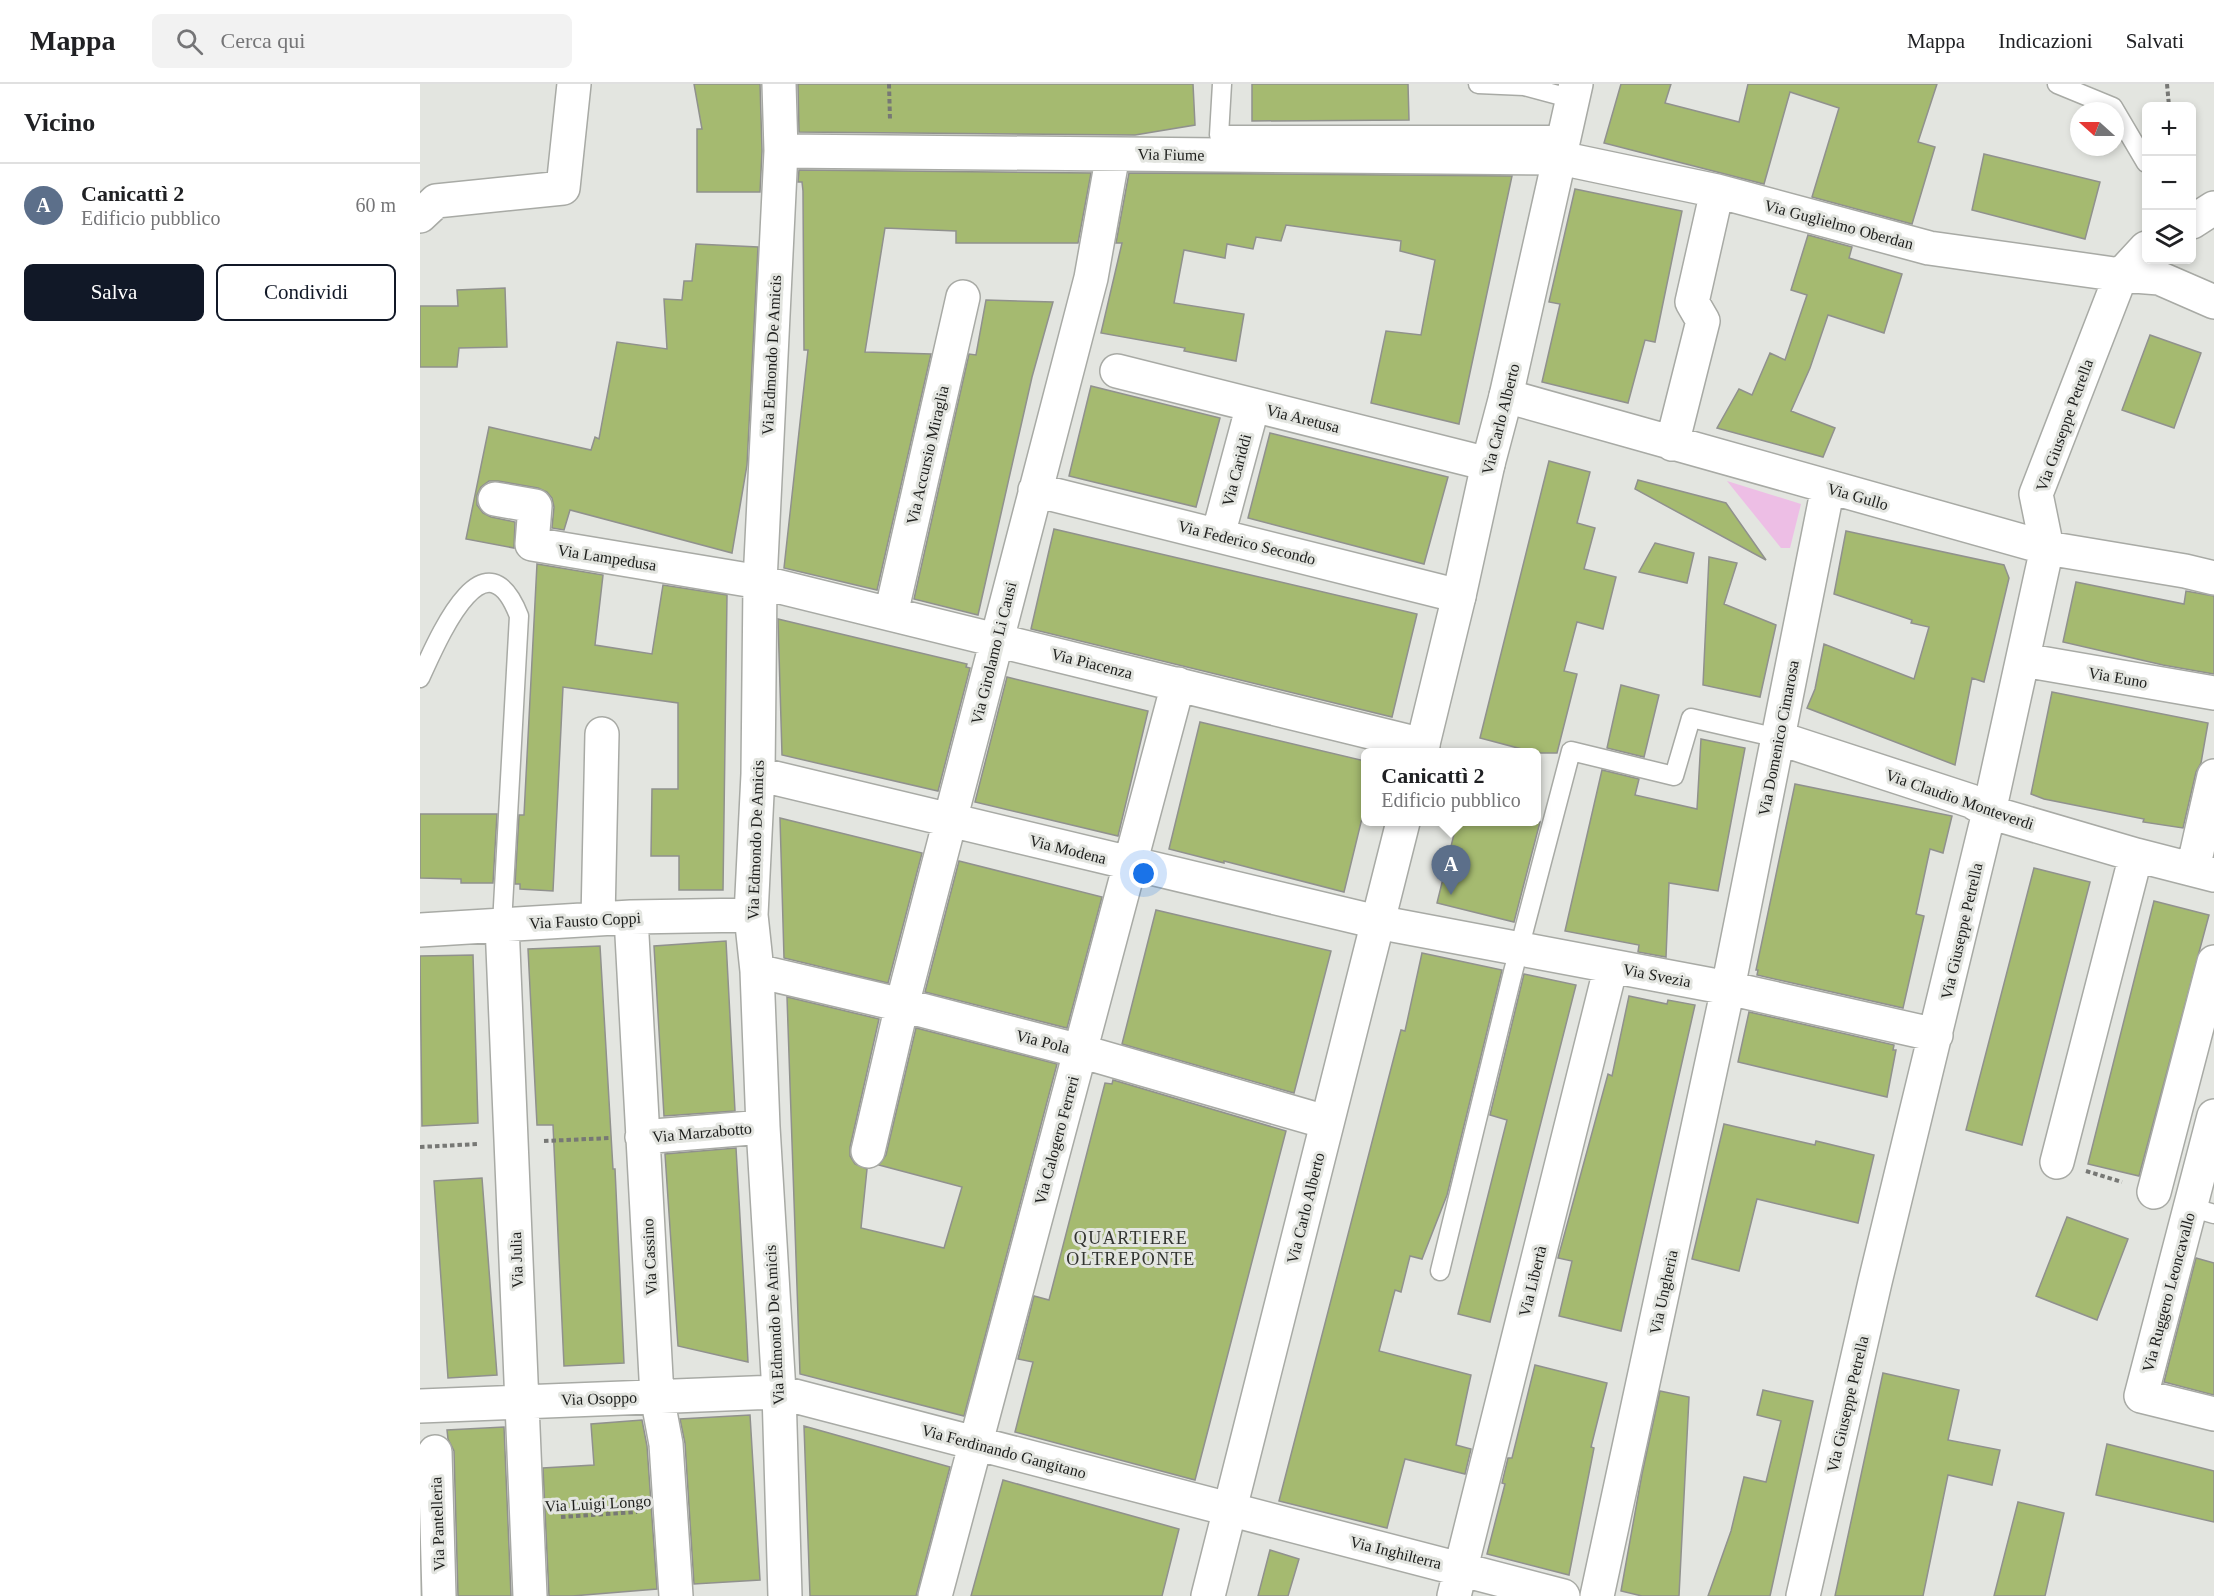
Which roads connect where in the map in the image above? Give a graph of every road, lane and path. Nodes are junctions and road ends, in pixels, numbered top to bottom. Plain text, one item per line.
1 (574, 84) edge
2 (779, 84) edge
3 (1222, 84) edge
4 (1478, 84) edge
5 (2056, 84) edge
6 (2167, 84) edge
7 (1574, 92) edge
8 (2169, 102) edge
9 (1563, 146) junction
10 (781, 151) junction
11 (1113, 154) junction
12 (2142, 156) edge
13 (1717, 191) junction
14 (420, 216) edge
15 (2142, 253) edge
16 (2121, 275) junction
17 (963, 297) dead end
18 (2214, 302) edge
19 (1118, 371) dead end
20 (1506, 396) junction
21 (1253, 405) junction
22 (1672, 444) junction
23 (1488, 464) junction
24 (1828, 487) junction
25 (1035, 490) junction
26 (495, 499) dead end
27 (1218, 535) junction
28 (2047, 548) junction
29 (2214, 578) edge
30 (760, 582) junction
31 (1459, 596) junction
32 (891, 614) junction
33 (997, 639) junction
34 (2023, 660) junction
35 (420, 678) edge
36 (1178, 684) junction
37 (2214, 693) edge
38 (602, 734) dead end
39 (1778, 738) junction
40 (1418, 748) edge
41 (1422, 748) edge
42 (758, 774) junction
43 (2214, 776) edge
44 (1989, 812) junction
45 (950, 820) junction
46 (1402, 826) edge
47 (2136, 855) junction
48 (1130, 864) junction
49 (2203, 872) edge
50 (751, 915) junction
51 (631, 917) junction
52 (598, 919) junction
53 (1377, 922) junction
54 (502, 924) junction
55 (420, 930) edge
56 (1519, 949) junction
57 (2214, 962) edge
58 (1611, 966) junction
59 (757, 971) junction
60 (1728, 988) junction
61 (902, 1005) junction
62 (1936, 1035) junction
63 (1080, 1051) junction
64 (2214, 1116) edge
65 (1326, 1122) junction
66 (763, 1127) junction
67 (642, 1137) junction
68 (868, 1151) dead end
69 (2057, 1162) dead end
70 (2154, 1192) dead end
71 (2202, 1211) edge
72 (1440, 1271) dead end
73 (778, 1392) junction
74 (657, 1396) junction
75 (522, 1401) junction
76 (420, 1406) edge
77 (2214, 1414) edge
78 (976, 1443) junction
79 (435, 1452) dead end
80 (671, 1510) junction
81 (1229, 1510) junction
82 (526, 1519) junction
83 (1457, 1582) edge
84 (439, 1596) edge
85 (530, 1596) edge
86 (676, 1596) edge
87 (785, 1596) edge
88 (935, 1596) edge
89 (1208, 1596) edge
90 (1563, 1596) edge
91 (1597, 1596) edge
92 (1803, 1596) edge

1 - 14 street
2 - 10 street, Via Edmondo De Amicis
3 - 9 lane
4 - 7 lane
5 - 12 lane
6 - 8 path
7 - 9 street, Via Carlo Alberto
9 - 11 street, Via Fiume
9 - 13 street, Via Guglielmo Oberdan
9 - 20 street, Via Carlo Alberto
10 - 11 street, Via Fiume
10 - 30 street, Via Edmondo De Amicis
11 - 25 street, Via Girolamo Li Causi
13 - 16 street, Via Guglielmo Oberdan
13 - 22 street
15 - 16 street
16 - 18 street, Via Guglielmo Oberdan
16 - 28 street, Via Giuseppe Petrella
17 - 32 street, Via Accursio Miraglia
19 - 21 street, Via Aretusa
20 - 22 street, Via Gullo
20 - 23 street, Via Carlo Alberto
21 - 23 street, Via Aretusa
21 - 27 street, Via Cariddi
22 - 24 street, Via Gullo
23 - 31 street, Via Carlo Alberto
24 - 28 street, Via Gullo
24 - 39 street, Via Domenico Cimarosa
25 - 27 street, Via Federico Secondo
25 - 33 street, Via Girolamo Li Causi
26 - 30 street, Via Lampedusa
27 - 31 street, Via Federico Secondo
28 - 29 street, Via Gullo
28 - 34 street, Via Giuseppe Petrella
30 - 32 street, Via Piacenza
30 - 42 street, Via Edmondo De Amicis
31 - 41 street, Via Carlo Alberto
32 - 33 street, Via Piacenza
33 - 36 street, Via Piacenza
33 - 45 street, Via Girolamo Li Causi
34 - 37 street, Via Euno
34 - 44 street, Via Giuseppe Petrella
35 - 54 lane
36 - 40 street, Via Piacenza
36 - 48 street, Via Calogero Ferreri
38 - 52 street
39 - 44 street, Via Claudio Monteverdi
39 - 56 lane
39 - 60 street, Via Domenico Cimarosa
42 - 45 street, Via Modena
42 - 50 street, Via Edmondo De Amicis
43 - 49 street
44 - 47 street, Via Claudio Monteverdi
44 - 62 street, Via Giuseppe Petrella
45 - 48 street, Via Modena
45 - 61 street, Via Girolamo Li Causi
46 - 53 street, Via Carlo Alberto
47 - 49 street, Via Claudio Monteverdi
47 - 69 street
48 - 53 street, Via Modena
48 - 63 street, Via Calogero Ferreri
50 - 51 street, Via Fausto Coppi
50 - 59 street, Via Edmondo De Amicis
51 - 52 street, Via Fausto Coppi
51 - 67 street, Via Cassino
52 - 54 street, Via Fausto Coppi
53 - 56 street, Via Svezia
53 - 65 street, Via Carlo Alberto
54 - 55 street, Via Fausto Coppi
54 - 75 street, Via Julia
56 - 58 street, Via Svezia
56 - 72 lane
57 - 70 street
58 - 60 street, Via Svezia
58 - 83 street, Via Libertà
59 - 61 street, Via Pola
59 - 66 street, Via Edmondo De Amicis
60 - 62 street, Via Svezia
60 - 91 street, Via Ungheria
61 - 63 street, Via Pola
61 - 68 street, Via Girolamo Li Causi
62 - 92 street, Via Giuseppe Petrella
63 - 65 street, Via Pola
63 - 78 street, Via Calogero Ferreri
64 - 71 street, Via Ruggero Leoncavallo
65 - 81 street, Via Carlo Alberto
66 - 67 street, Via Marzabotto
66 - 73 street, Via Edmondo De Amicis
67 - 74 street, Via Cassino
71 - 77 street, Via Ruggero Leoncavallo
73 - 74 street, Via Osoppo
73 - 78 street, Via Ferdinando Gangitano
73 - 87 street, Via Edmondo De Amicis
74 - 75 street, Via Osoppo
74 - 80 street, Via Cassino
75 - 76 street, Via Osoppo
75 - 82 street, Via Julia
78 - 81 street, Via Ferdinando Gangitano
78 - 88 street, Via Calogero Ferreri
79 - 84 street, Via Pantelleria
80 - 82 path, Via Luigi Longo
80 - 86 street, Via Cassino
81 - 83 street, Via Inghilterra
81 - 89 street, Via Carlo Alberto
82 - 85 street, Via Julia
83 - 90 street, Via Inghilterra

